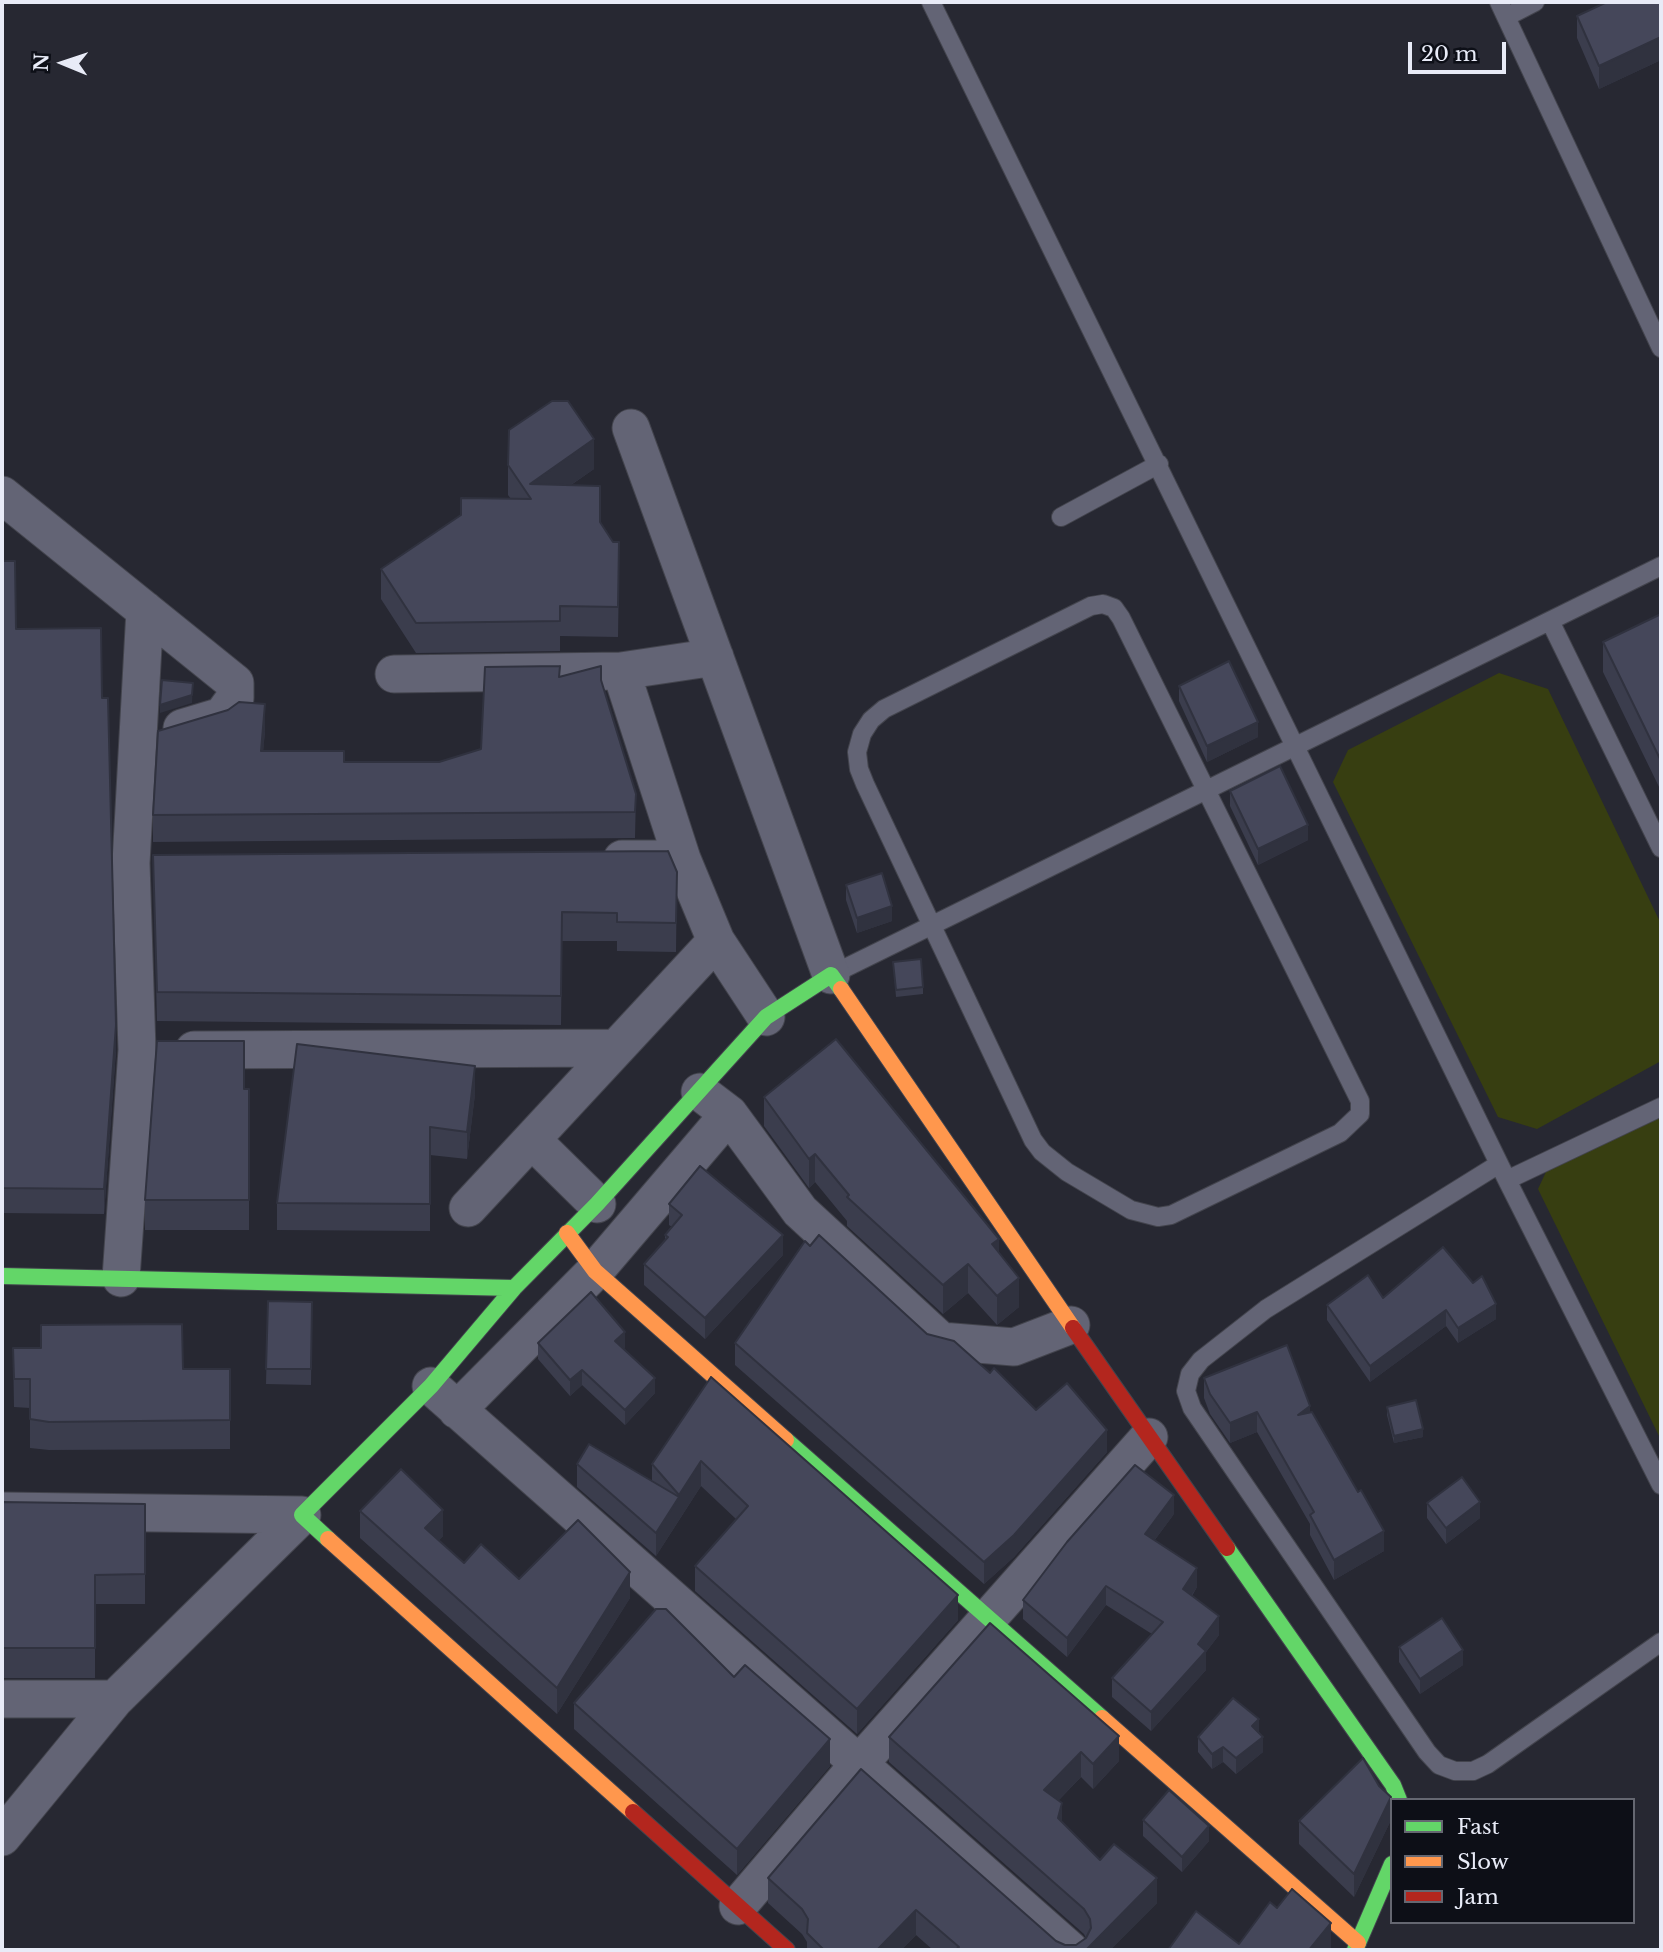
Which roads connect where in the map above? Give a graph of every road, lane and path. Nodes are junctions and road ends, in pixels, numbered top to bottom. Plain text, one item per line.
1 (931, 2) edge
2 (1535, 2) edge
3 (1503, 9) edge
4 (1661, 348) edge
5 (631, 428) dead end
6 (1159, 464) junction
7 (2, 495) edge
8 (1061, 517) dead end
9 (1661, 566) edge
10 (145, 610) junction
11 (1550, 621) junction
12 (715, 657) junction
13 (621, 671) junction
14 (394, 674) dead end
15 (138, 742) junction
16 (1296, 746) junction
17 (1207, 790) junction
18 (1661, 848) edge
19 (586, 859) edge
20 (682, 859) junction
21 (930, 925) junction
22 (716, 942) junction
23 (831, 975) junction
24 (766, 1017) junction
25 (616, 1048) junction
26 (137, 1050) junction
27 (700, 1092) junction
28 (1661, 1107) edge
29 (729, 1114) junction
30 (533, 1141) junction
31 (1499, 1164) junction
32 (1507, 1180) junction
33 (597, 1204) junction
34 (468, 1208) dead end
35 (567, 1233) junction
36 (595, 1271) junction
37 (2, 1276) edge
38 (121, 1278) junction
39 (514, 1288) junction
40 (1071, 1325) junction
41 (431, 1385) junction
42 (457, 1410) junction
43 (1149, 1437) junction
44 (1661, 1485) edge
45 (2, 1511) edge
46 (302, 1514) junction
47 (989, 1617) junction
48 (1661, 1642) edge
49 (2, 1699) edge
50 (115, 1699) junction
51 (859, 1763) junction
52 (1398, 1798) edge
53 (2, 1837) edge
54 (1390, 1869) edge
55 (738, 1906) junction
56 (1356, 1947) edge
57 (787, 1950) edge
58 (1070, 1950) edge

1 - 6 lane
2 - 3 lane
3 - 4 lane
5 - 12 street
6 - 8 lane
6 - 16 lane
7 - 10 street
9 - 11 lane
10 - 15 street
10 - 15 street
11 - 16 lane
11 - 18 lane
12 - 13 street
12 - 23 street
13 - 14 street
13 - 20 street
15 - 26 street
16 - 17 lane
16 - 31 lane
17 - 21 lane
17 - 21 lane
17 - 21 lane
19 - 20 street
20 - 22 street
21 - 23 lane
22 - 24 street
22 - 25 street
23 - 24 street
23 - 40 street
24 - 27 street
25 - 26 street
25 - 30 street
26 - 38 street
27 - 29 street
27 - 33 street
28 - 32 lane
29 - 36 street
29 - 40 street
30 - 33 street
30 - 34 street
31 - 32 lane
31 - 48 lane
32 - 44 lane
33 - 35 street
35 - 36 street
35 - 39 street
36 - 42 street
36 - 47 street
37 - 38 street
38 - 39 street
39 - 41 street
40 - 43 street
41 - 42 street
41 - 46 street
42 - 51 street
43 - 47 street
43 - 52 street
45 - 46 street
46 - 50 street
46 - 55 street
47 - 51 street
47 - 56 street
49 - 50 street
50 - 53 street
51 - 55 street
51 - 58 street
54 - 56 street
55 - 57 street

